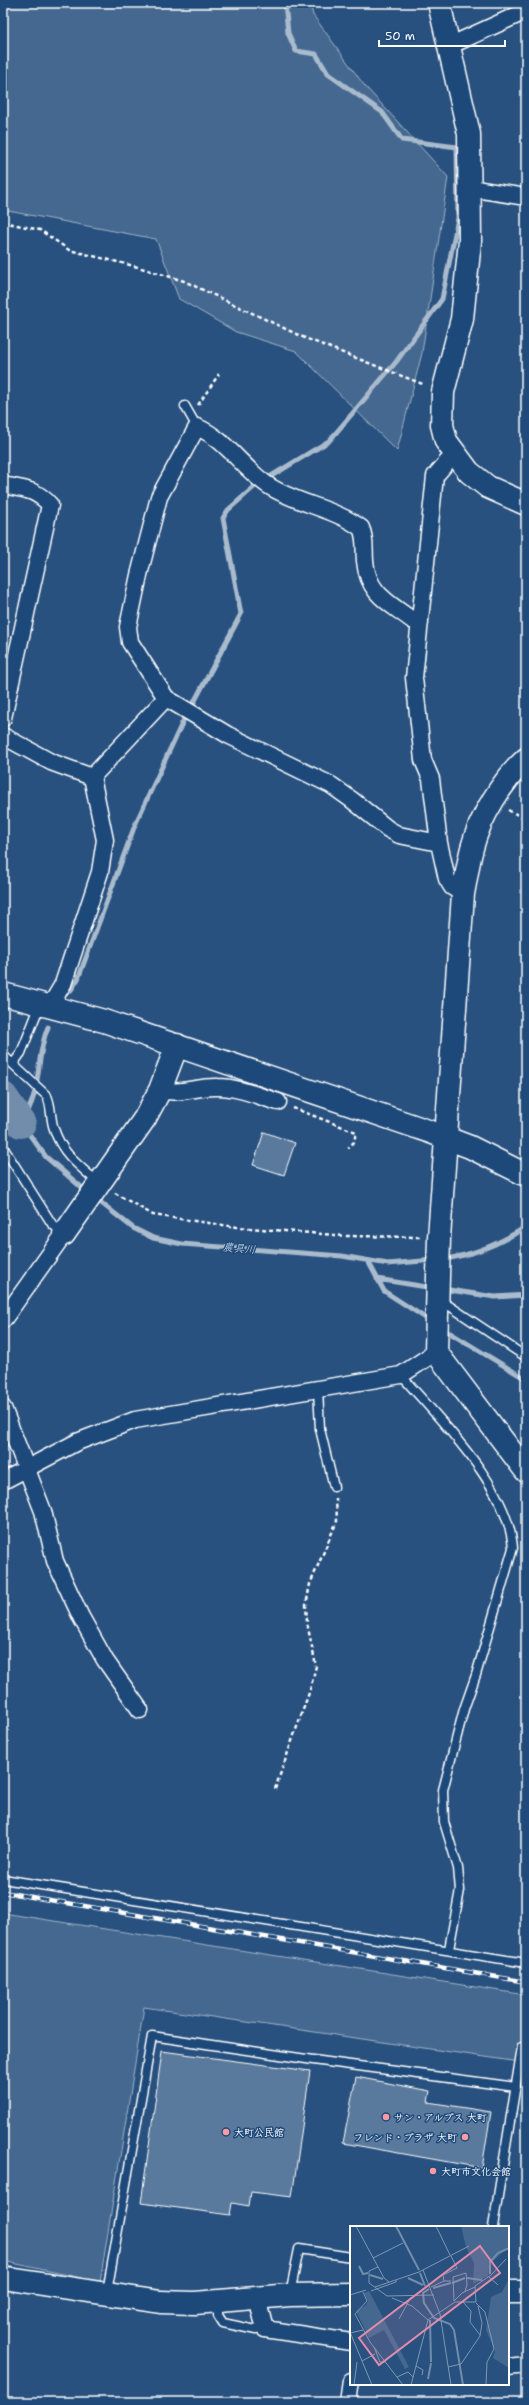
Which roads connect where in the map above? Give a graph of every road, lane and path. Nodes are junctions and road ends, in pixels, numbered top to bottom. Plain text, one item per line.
1 (439, 3) edge
2 (526, 11) edge
3 (449, 46) junction
4 (469, 188) junction
5 (526, 197) edge
6 (3, 222) edge
7 (219, 374) dead end
8 (443, 392) junction
9 (185, 406) dead end
10 (194, 421) junction
11 (456, 456) junction
12 (3, 485) edge
13 (526, 504) edge
14 (420, 624) junction
15 (166, 698) junction
16 (3, 718) edge
17 (3, 736) edge
18 (526, 759) edge
19 (92, 777) junction
20 (439, 843) junction
21 (463, 894) junction
22 (3, 994) edge
23 (45, 1005) junction
24 (177, 1045) junction
25 (3, 1055) edge
26 (14, 1064) junction
27 (160, 1090) junction
28 (278, 1102) joint
29 (446, 1137) junction
30 (3, 1147) edge
31 (348, 1148) dead end
32 (526, 1175) edge
33 (98, 1187) junction
34 (67, 1230) junction
35 (439, 1242) junction
36 (438, 1298) junction
37 (3, 1320) edge
38 (436, 1352) junction
39 (526, 1357) edge
40 (401, 1375) junction
41 (318, 1390) junction
42 (3, 1408) edge
43 (25, 1469) junction
44 (526, 1471) edge
45 (3, 1481) edge
46 (334, 1487) joint
47 (140, 1710) dead end
48 (275, 1789) dead end
49 (3, 1879) edge
50 (449, 1949) junction
51 (526, 1963) edge
52 (522, 2047) dead end
53 (516, 2087) junction
54 (493, 2226) edge
55 (350, 2257) edge
56 (3, 2278) edge
57 (509, 2292) edge
58 (526, 2292) edge
59 (350, 2294) edge
60 (290, 2295) junction
61 (106, 2296) junction
62 (260, 2297) junction
63 (218, 2301) junction
64 (265, 2329) junction
65 (350, 2342) edge
66 (509, 2367) edge
67 (526, 2367) edge
68 (350, 2385) edge
69 (348, 2402) edge

1 - 3 street
2 - 3 street
3 - 4 street
4 - 5 street
4 - 8 street
6 - 8 path
7 - 10 path
8 - 11 street
9 - 10 lane
10 - 14 street
10 - 15 street
11 - 13 street
11 - 14 street
12 - 16 street
14 - 20 street
15 - 19 street
15 - 20 street
17 - 19 street
18 - 21 street
19 - 23 street
20 - 21 street
21 - 29 street
22 - 23 street
23 - 24 street
23 - 26 lane
24 - 27 street
24 - 29 street
25 - 26 lane
26 - 33 lane
27 - 28 street
27 - 33 street
28 - 31 path
29 - 32 street
29 - 35 street
30 - 34 lane
33 - 34 street
33 - 35 path
34 - 37 street
35 - 36 street
36 - 38 street
36 - 39 lane
38 - 40 street
38 - 44 street
40 - 41 street
40 - 50 lane
41 - 43 street
41 - 46 lane
42 - 43 street
43 - 45 street
43 - 47 street
46 - 48 path
49 - 50 lane
50 - 51 lane
52 - 53 lane
53 - 54 lane
53 - 61 lane
55 - 60 lane
56 - 61 street
57 - 58 street
59 - 60 street
60 - 62 street
61 - 63 street
62 - 63 street
62 - 64 street
63 - 64 lane
64 - 65 street
66 - 67 street
68 - 69 street

